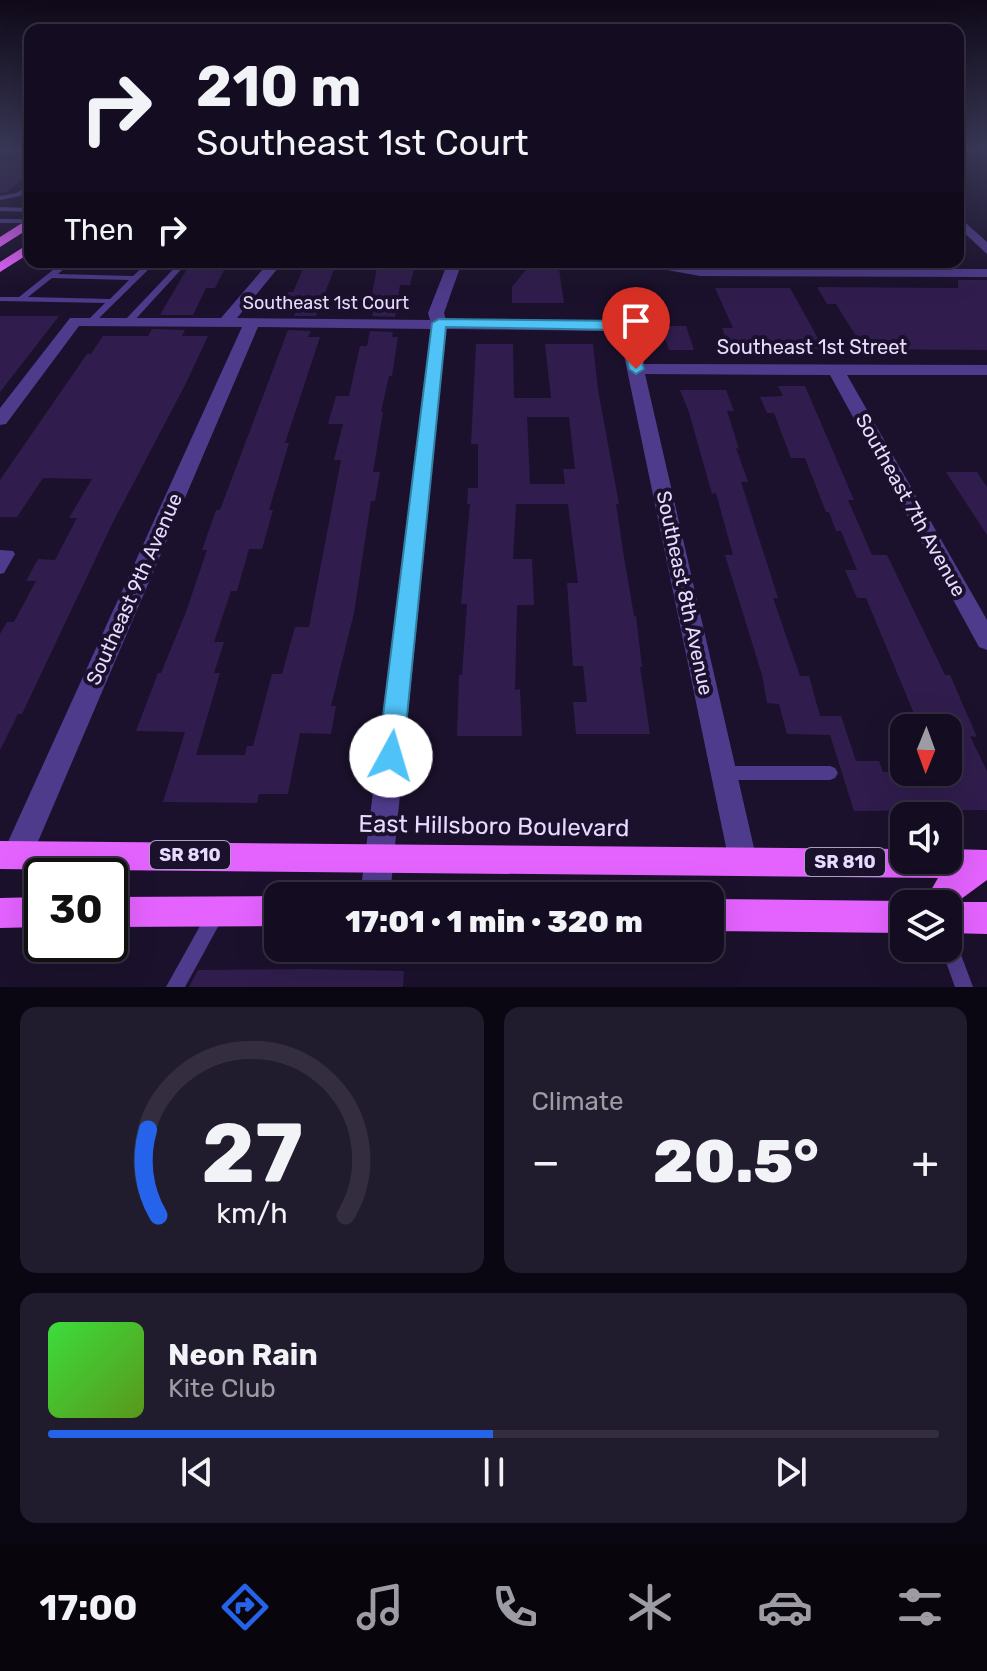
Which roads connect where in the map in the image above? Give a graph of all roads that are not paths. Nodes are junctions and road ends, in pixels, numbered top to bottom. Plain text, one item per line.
1 (0, 209) edge
2 (24, 210) edge
3 (0, 221) edge
4 (24, 221) edge
5 (24, 225) edge
6 (964, 226) edge
7 (0, 243) edge
8 (987, 250) edge
9 (24, 251) edge
10 (0, 268) edge
11 (60, 268) edge
12 (146, 268) edge
13 (178, 268) edge
14 (271, 268) edge
15 (453, 268) edge
16 (681, 268) edge
17 (802, 268) edge
18 (854, 268) edge
19 (987, 273) edge
20 (50, 276) junction
21 (135, 278) junction
22 (0, 299) edge
23 (21, 299) junction
24 (112, 301) junction
25 (83, 321) junction
26 (129, 321) junction
27 (226, 322) junction
28 (252, 323) junction
29 (439, 323) junction
30 (626, 326) joint
31 (636, 369) junction
32 (835, 369) junction
33 (987, 370) edge
34 (0, 420) edge
35 (0, 554) edge
36 (0, 570) edge
37 (987, 641) edge
38 (723, 773) junction
39 (830, 773) dead end
40 (8, 855) edge
41 (380, 857) junction
42 (742, 861) junction
43 (987, 864) edge
44 (377, 882) edge
45 (946, 890) edge
46 (264, 911) edge
47 (24, 912) edge
48 (128, 912) edge
49 (218, 912) junction
50 (0, 913) edge
51 (724, 915) edge
52 (890, 917) edge
53 (962, 917) edge
54 (987, 918) edge
55 (955, 962) edge
56 (175, 987) edge
57 (964, 987) edge

1 - 2 lane
3 - 4 lane
5 - 7 main road
6 - 8 street
9 - 10 main road
11 - 20 lane
12 - 21 lane
13 - 26 lane
14 - 27 street
15 - 29 street
16 - 17 street
18 - 19 street
20 - 21 lane
20 - 23 lane
21 - 24 lane
22 - 23 lane
23 - 24 lane
24 - 25 lane
25 - 26 street, Southeast 1st Court
25 - 34 street
26 - 27 street, Southeast 1st Court
27 - 28 street, Southeast 1st Court
28 - 29 street, Southeast 1st Court
28 - 40 street, Southeast 9th Avenue
29 - 30 street, Southeast 1st Court
29 - 41 street
30 - 31 street, Southeast 8th Avenue
31 - 32 street, Southeast 1st Street
31 - 38 street, Southeast 8th Avenue
32 - 33 street, Southeast 1st Street
32 - 37 street, Southeast 7th Avenue
35 - 36 lane
38 - 39 lane
38 - 42 street, Southeast 8th Avenue
40 - 41 main road, East Hillsboro Boulevard / SR 810
41 - 42 main road, East Hillsboro Boulevard / SR 810
41 - 44 street
42 - 43 main road, East Hillsboro Boulevard / SR 810
43 - 45 main road
46 - 49 main road
47 - 50 main road
48 - 49 main road
49 - 56 lane
51 - 52 main road
53 - 54 main road
55 - 57 lane

